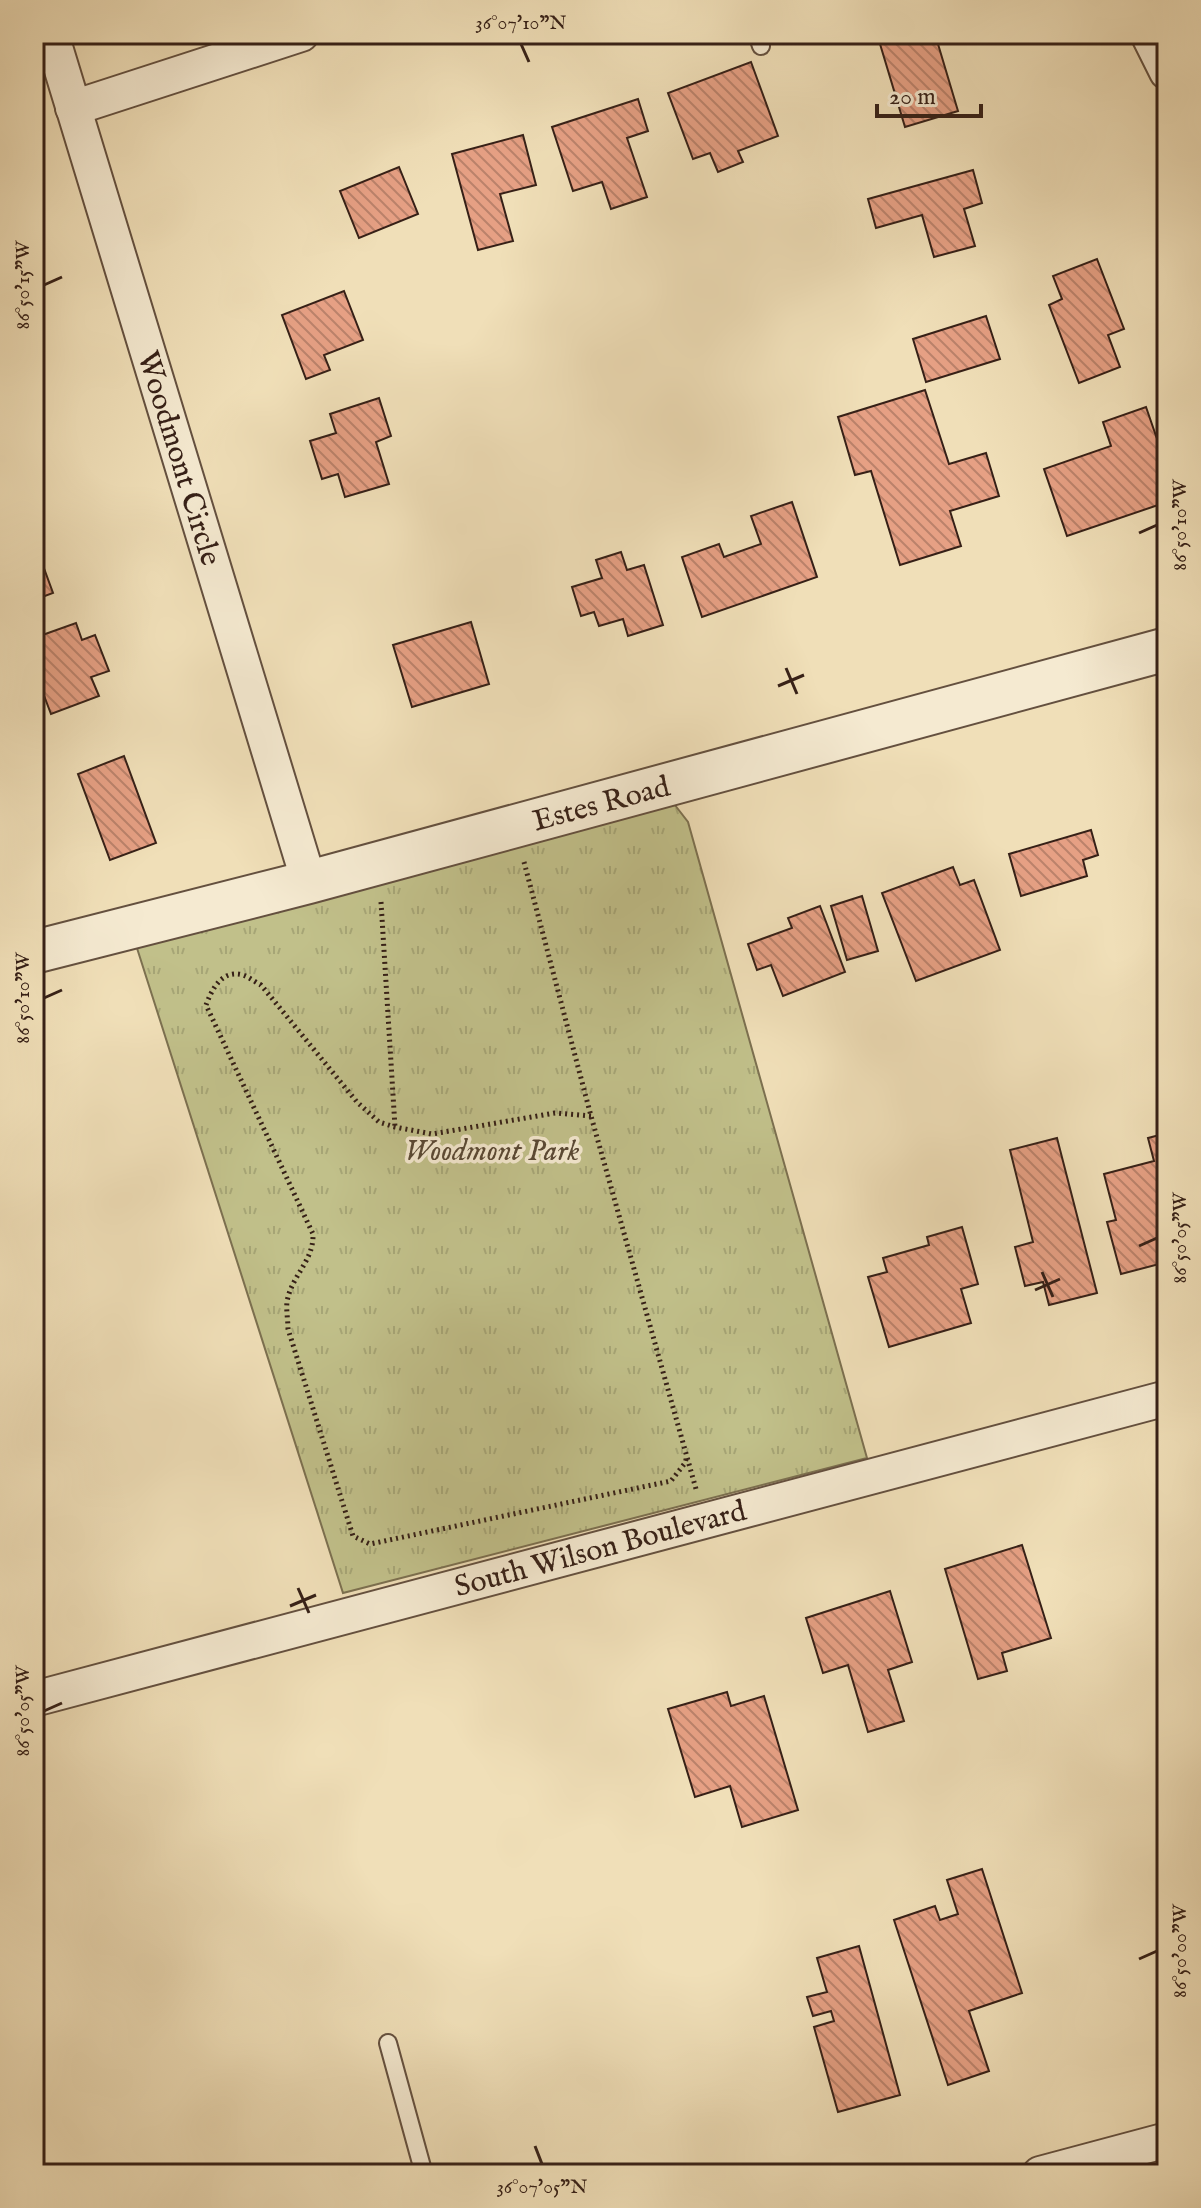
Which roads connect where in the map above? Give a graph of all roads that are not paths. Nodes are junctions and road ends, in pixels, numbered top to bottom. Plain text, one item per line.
1 (51, 34) edge
2 (301, 34) edge
3 (1148, 34) edge
4 (1167, 72) edge
5 (73, 108) junction
6 (1167, 649) edge
7 (309, 882) junction
8 (34, 952) edge
9 (1167, 1398) edge
10 (34, 1699) edge
11 (388, 2043) dead end
12 (1167, 2140) edge
13 (424, 2174) edge
14 (1040, 2174) edge

1 - 5 street, Woodmont Circle
2 - 5 street
3 - 4 street
5 - 7 street, Woodmont Circle
6 - 7 street, Estes Road
7 - 8 street, Estes Road
9 - 10 street, South Wilson Boulevard
11 - 13 lane
12 - 14 street

